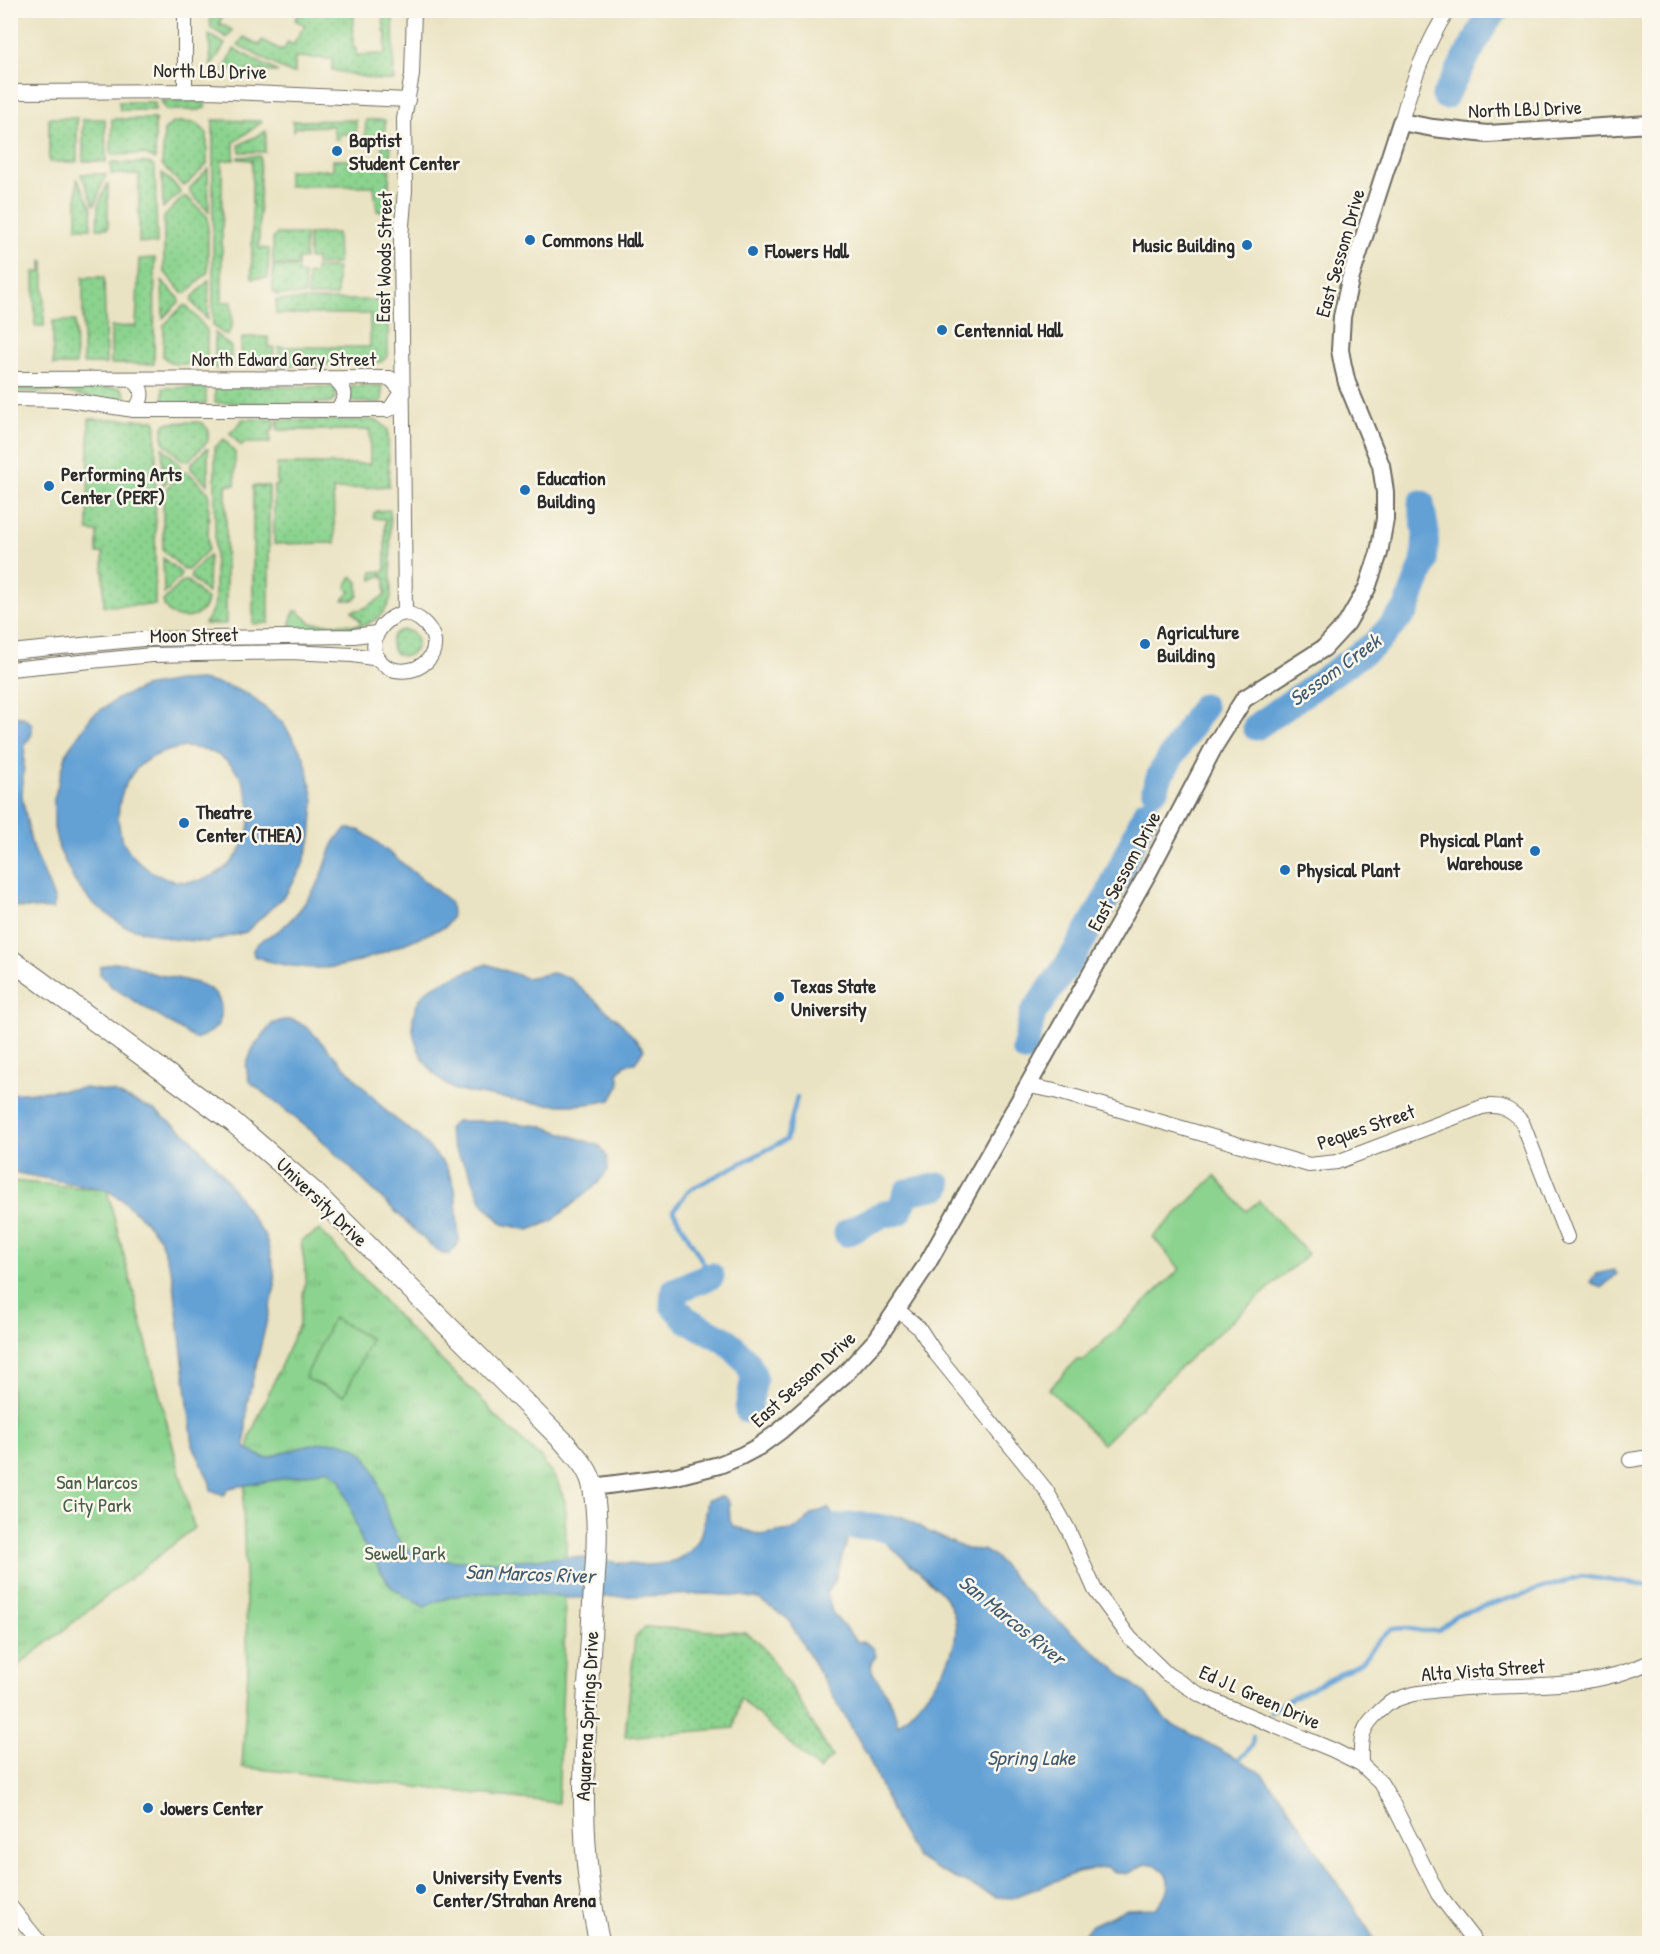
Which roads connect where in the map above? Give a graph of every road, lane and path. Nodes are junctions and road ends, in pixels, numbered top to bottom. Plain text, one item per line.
1 (185, 10) edge
2 (414, 10) edge
3 (1448, 10) edge
4 (185, 91) junction
5 (10, 92) edge
6 (408, 100) junction
7 (1401, 122) junction
8 (1650, 124) edge
9 (10, 379) edge
10 (131, 379) junction
11 (335, 379) junction
12 (402, 391) junction
13 (10, 399) edge
14 (134, 410) junction
15 (336, 410) junction
16 (405, 613) junction
17 (376, 633) junction
18 (10, 652) edge
19 (379, 659) junction
20 (10, 669) edge
21 (12, 960) edge
22 (1029, 1086) junction
23 (1567, 1237) dead end
24 (898, 1310) junction
25 (1650, 1457) edge
26 (1630, 1460) dead end
27 (593, 1487) junction
28 (1650, 1662) edge
29 (1361, 1764) junction
30 (10, 1906) edge
31 (41, 1944) edge
32 (600, 1944) edge
33 (1477, 1944) edge

1 - 4 street
2 - 6 street, East Woods Street
3 - 7 street
4 - 5 street, North LBJ Drive
4 - 6 street, North LBJ Drive
6 - 12 street, East Woods Street
7 - 8 street, North LBJ Drive
7 - 22 street, East Sessom Drive
9 - 10 street, North Edward Gary Street
10 - 11 street, North Edward Gary Street
10 - 14 street
11 - 12 street, North Edward Gary Street
11 - 15 street
12 - 15 street
12 - 16 street, East Woods Street
13 - 14 street
14 - 15 street
16 - 17 street
16 - 19 street
17 - 18 street, Moon Street
17 - 19 street
19 - 20 street, Moon Street
21 - 27 main road, University Drive
22 - 23 street, Peques Street
22 - 24 street, East Sessom Drive
24 - 27 street, East Sessom Drive
24 - 29 street, Ed J L Green Drive
25 - 26 street
27 - 32 main road, Aquarena Springs Drive
28 - 29 street, Alta Vista Street
29 - 33 street, Ed J L Green Drive
30 - 31 street

